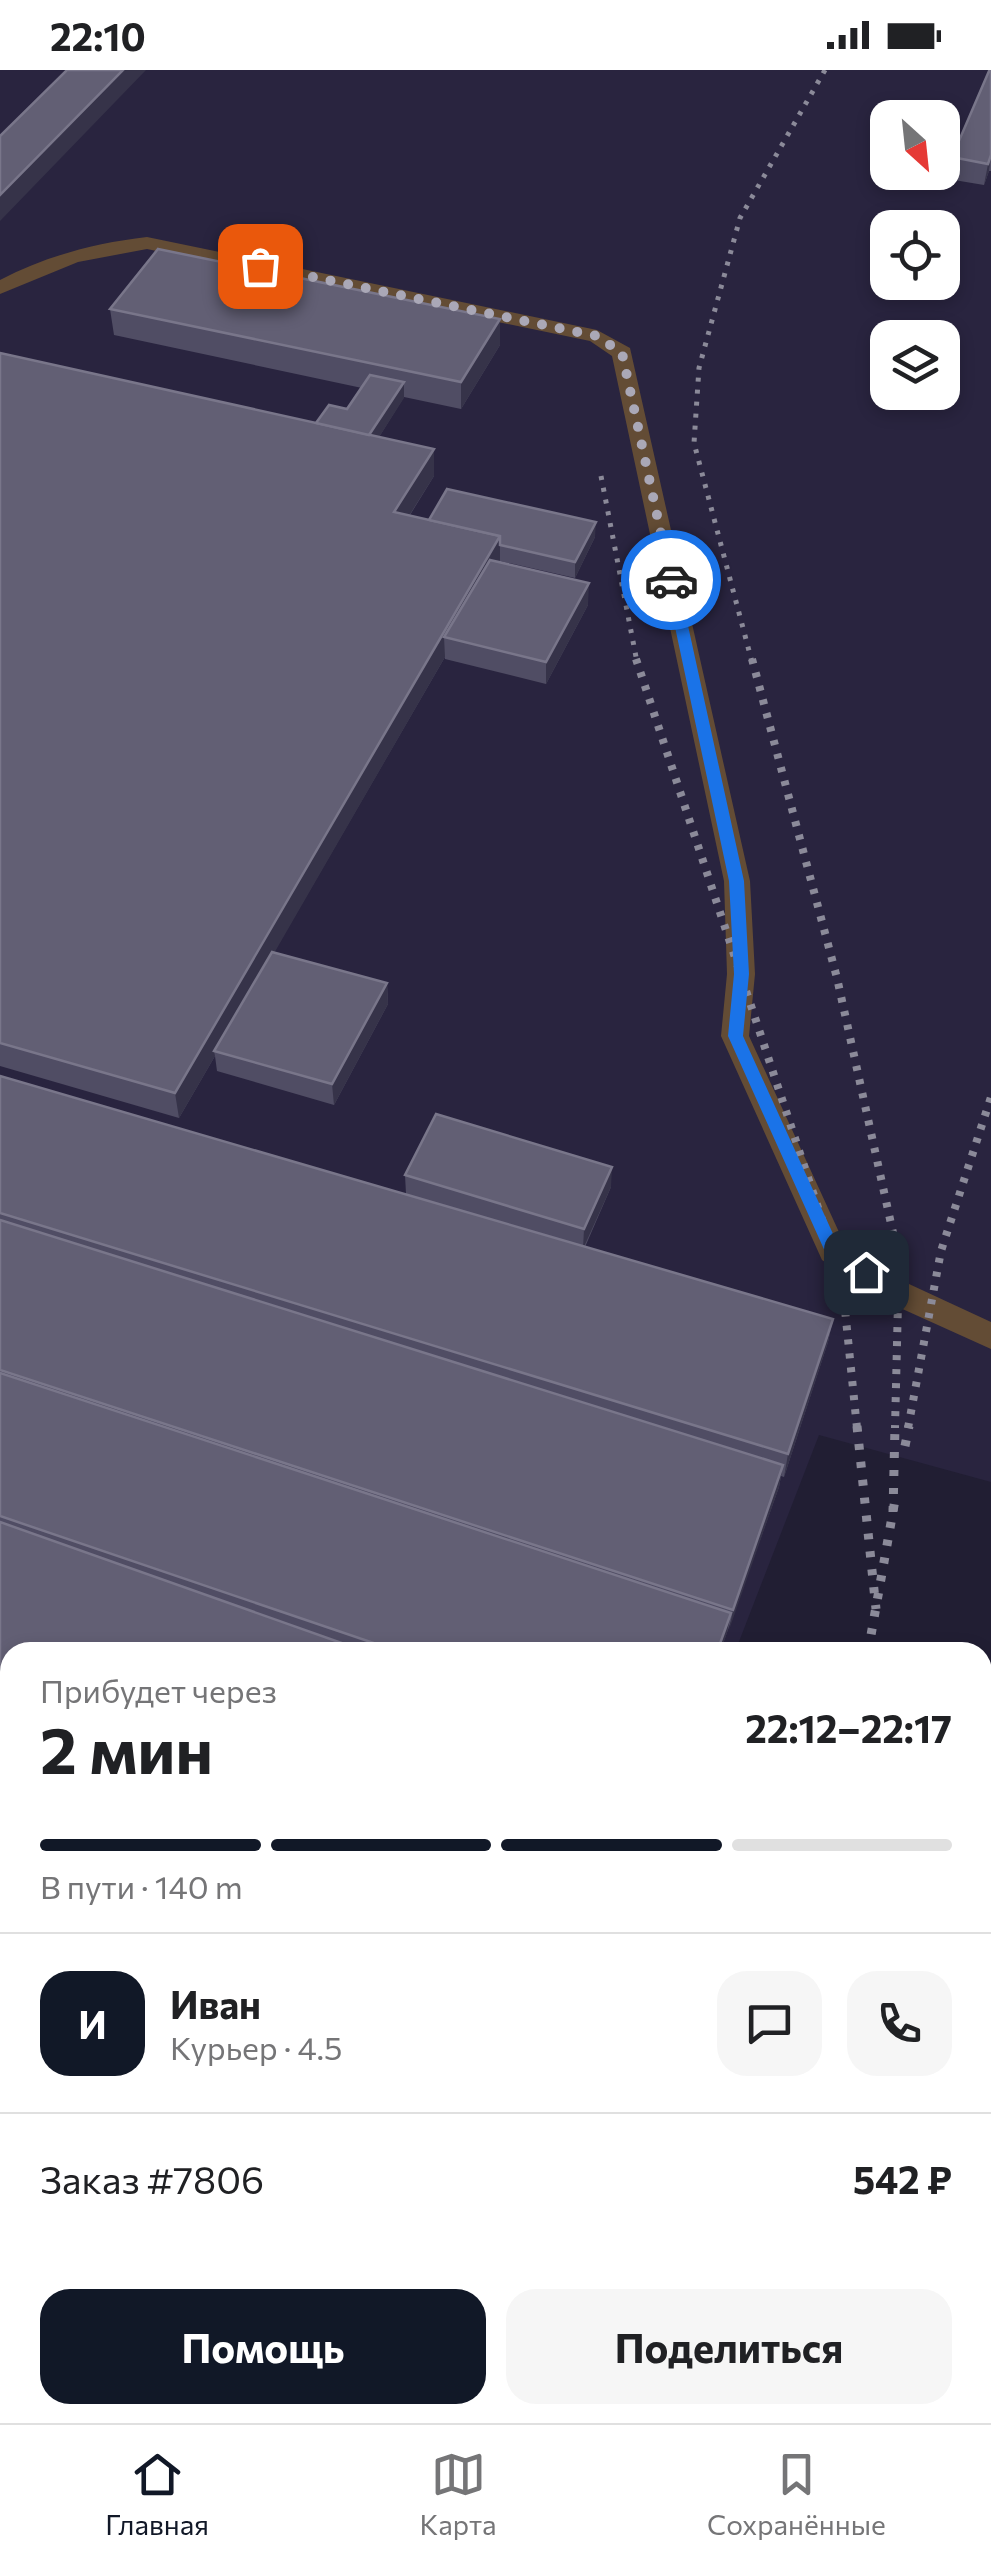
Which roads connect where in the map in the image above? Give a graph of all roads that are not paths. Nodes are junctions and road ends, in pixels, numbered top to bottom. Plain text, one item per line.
1 (0, 288) edge
2 (991, 1336) edge

1 - 2 lane

